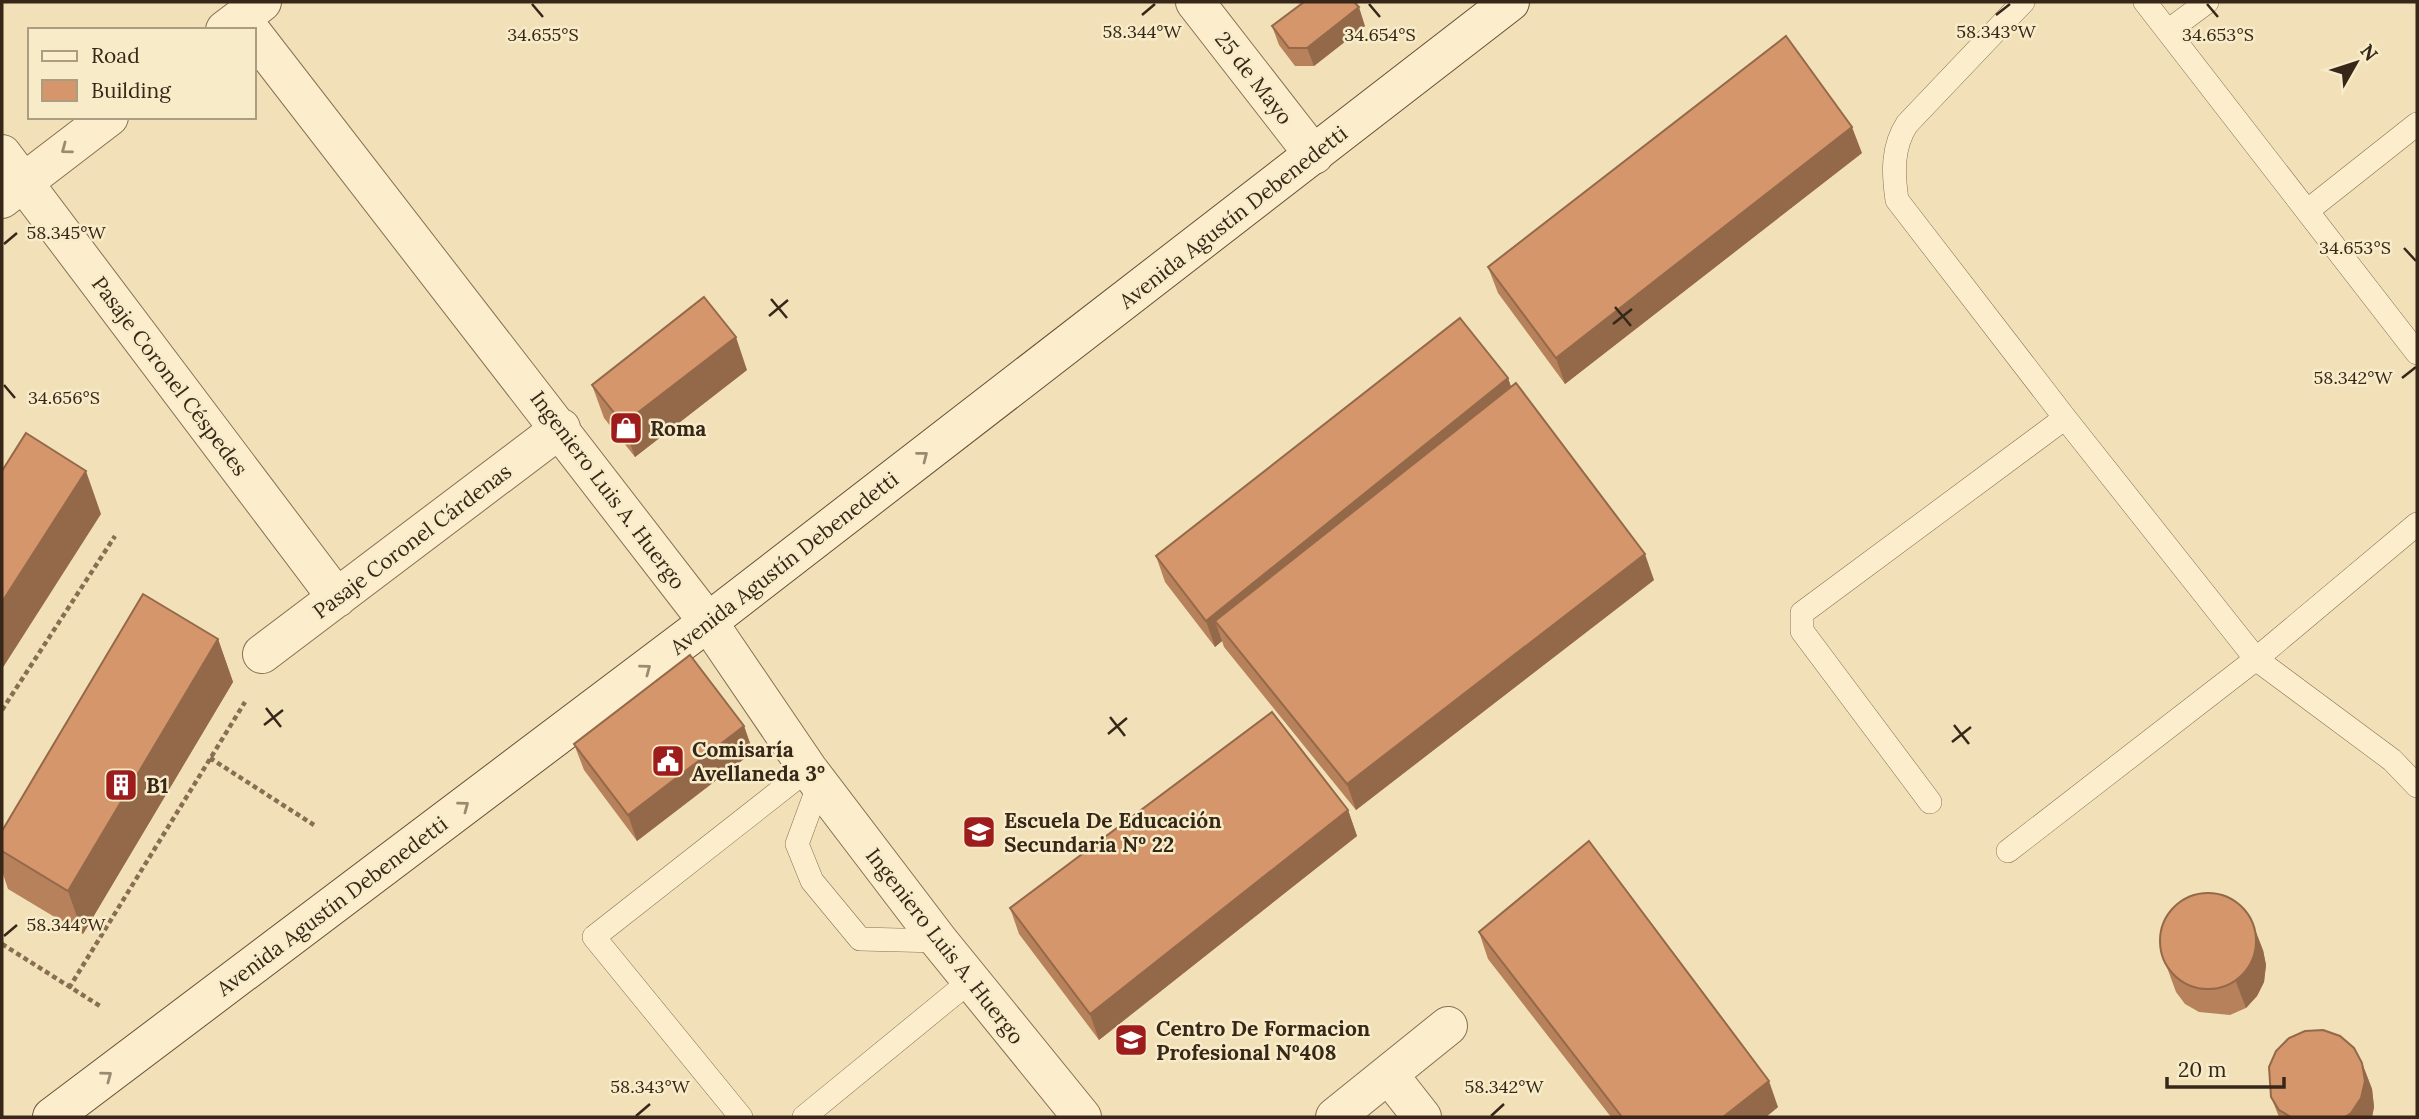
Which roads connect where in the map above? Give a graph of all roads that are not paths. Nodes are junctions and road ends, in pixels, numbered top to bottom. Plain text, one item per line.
1 (1195, 2) edge
2 (1510, 2) edge
3 (2023, 2) edge
4 (2145, 2) edge
5 (2207, 2) edge
6 (2168, 32) junction
7 (256, 36) edge
8 (106, 119) edge
9 (2417, 124) edge
10 (1314, 155) junction
11 (9, 178) edge
12 (2307, 211) junction
13 (2417, 353) edge
14 (2064, 418) junction
15 (561, 428) junction
16 (2417, 524) edge
17 (337, 598) junction
18 (708, 622) junction
19 (262, 654) dead end
20 (2256, 659) junction
21 (813, 776) junction
22 (2417, 786) edge
23 (1930, 802) dead end
24 (2008, 851) dead end
25 (939, 941) junction
26 (970, 981) junction
27 (1448, 1026) dead end
28 (1389, 1075) junction
29 (52, 1117) edge
30 (741, 1117) edge
31 (804, 1117) edge
32 (1082, 1117) edge
33 (1335, 1117) edge
34 (1422, 1117) edge

1 - 10 street, 25 de Mayo
2 - 10 street, Avenida Agustín Debenedetti
3 - 14 lane
4 - 6 lane
5 - 6 lane
6 - 12 lane
7 - 15 street, Ingeniero Luis A. Huergo
8 -> 11 street
9 - 12 lane
18 -> 10 street, Avenida Agustín Debenedetti
11 - 17 street, Pasaje Coronel Céspedes
12 - 13 lane
14 - 20 lane
14 - 23 lane
15 - 17 street, Pasaje Coronel Cárdenas
15 - 18 street, Ingeniero Luis A. Huergo
16 - 20 lane
17 - 19 street, Pasaje Coronel Cárdenas
18 - 21 street, Ingeniero Luis A. Huergo
29 -> 18 street, Avenida Agustín Debenedetti
20 - 22 lane
20 - 24 lane
21 - 25 street, Ingeniero Luis A. Huergo
21 - 25 lane
21 - 30 lane
25 - 26 street, Ingeniero Luis A. Huergo
26 - 31 lane
26 - 32 street, Ingeniero Luis A. Huergo
27 - 28 street
28 - 33 street
28 - 34 street

